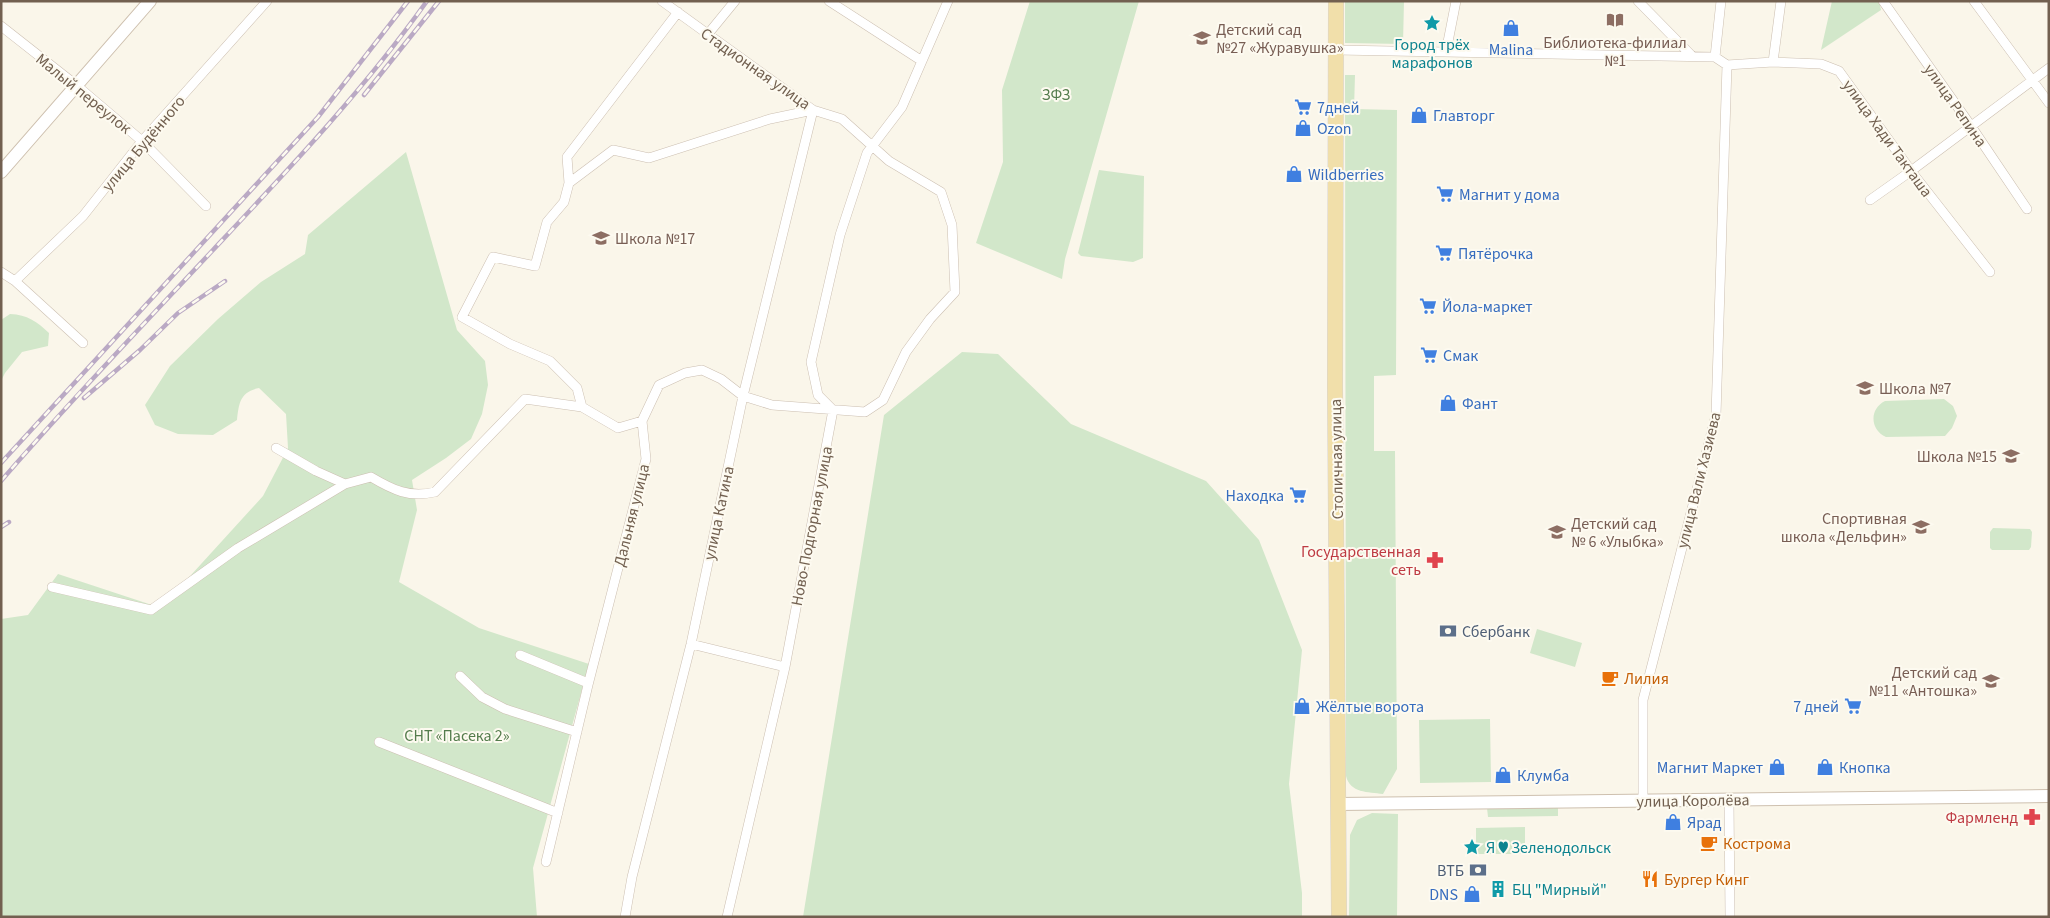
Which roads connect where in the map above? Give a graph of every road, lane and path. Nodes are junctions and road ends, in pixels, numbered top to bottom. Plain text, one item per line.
1 (150, 1) edge
2 (267, 1) edge
3 (662, 1) edge
4 (735, 1) edge
5 (829, 1) edge
6 (948, 1) edge
7 (1336, 1) edge
8 (1456, 1) edge
9 (1638, 1) edge
10 (1721, 1) edge
11 (1781, 1) edge
12 (1883, 1) edge
13 (1974, 1) edge
14 (678, 12) junction
15 (1, 26) edge
16 (708, 34) junction
17 (1337, 50) junction
18 (1446, 52) junction
19 (1692, 56) junction
20 (1715, 57) junction
21 (922, 61) junction
22 (1773, 62) junction
23 (1727, 65) junction
24 (2049, 68) edge
25 (2032, 80) junction
26 (76, 85) junction
27 (2049, 103) edge
28 (813, 110) junction
29 (1971, 126) junction
30 (142, 141) junction
31 (873, 145) junction
32 (1911, 171) junction
33 (1, 172) edge
34 (569, 183) junction
35 (1870, 200) dead end
36 (206, 206) dead end
37 (2027, 209) dead end
38 (1, 272) edge
39 (1990, 272) dead end
40 (15, 281) junction
41 (83, 343) dead end
42 (743, 396) junction
43 (582, 407) junction
44 (833, 410) junction
45 (642, 421) junction
46 (276, 448) dead end
47 (345, 484) junction
48 (52, 587) dead end
49 (691, 644) junction
50 (520, 655) dead end
51 (785, 667) junction
52 (460, 676) dead end
53 (588, 683) junction
54 (577, 732) junction
55 (379, 742) dead end
56 (2049, 796) edge
57 (1729, 800) junction
58 (1644, 801) junction
59 (1338, 804) junction
60 (558, 813) junction
61 (546, 862) dead end
62 (625, 917) edge
63 (727, 917) edge
64 (1339, 917) edge
65 (1730, 917) edge

1 - 26 street
2 - 30 street, улица Будённого
3 - 14 street, Стадионная улица
4 - 16 street
5 - 21 street
6 - 21 street
7 - 17 main road, Столичная улица
8 - 18 street
9 - 19 street
10 - 20 street
11 - 22 street
12 - 29 street, улица Репина
13 - 25 street
14 - 16 street, Стадионная улица
14 - 34 street
15 - 26 street, Малый переулок
16 - 28 street, Стадионная улица
17 - 18 street
17 - 59 main road, Столичная улица
18 - 19 street
19 - 20 street
20 - 23 street
21 - 31 street
22 - 23 street, улица Хади Такташа
22 - 32 street, улица Хади Такташа
23 - 58 street, улица Вали Хазиева
24 - 25 street
25 - 27 street
25 - 29 street
26 - 30 street, Малый переулок
26 - 33 street
28 - 31 street, Стадионная улица
28 - 34 street
28 - 42 street, улица Катина
29 - 32 street
29 - 37 street, улица Репина
30 - 36 street, Малый переулок
30 - 40 street, улица Будённого
31 - 44 street
31 - 44 street, Стадионная улица
32 - 35 street
32 - 39 street, улица Хади Такташа
34 - 43 street
38 - 40 street
40 - 41 street
42 - 44 street
42 - 45 street
42 - 49 street, улица Катина
43 - 45 street
43 - 47 street
44 - 51 street, Ново-Подгорная улица
45 - 53 street, Дальняя улица
46 - 47 street
47 - 48 street
49 - 51 street
49 - 62 street, улица Катина
50 - 53 street
51 - 63 street, Ново-Подгорная улица
52 - 54 street
53 - 54 street, Дальняя улица
54 - 60 street, Дальняя улица
55 - 60 street
56 - 57 street, улица Королёва
57 - 58 street, улица Королёва
57 - 65 street
58 - 59 street, улица Королёва
59 - 64 main road, Столичная улица
60 - 61 street, Дальняя улица

